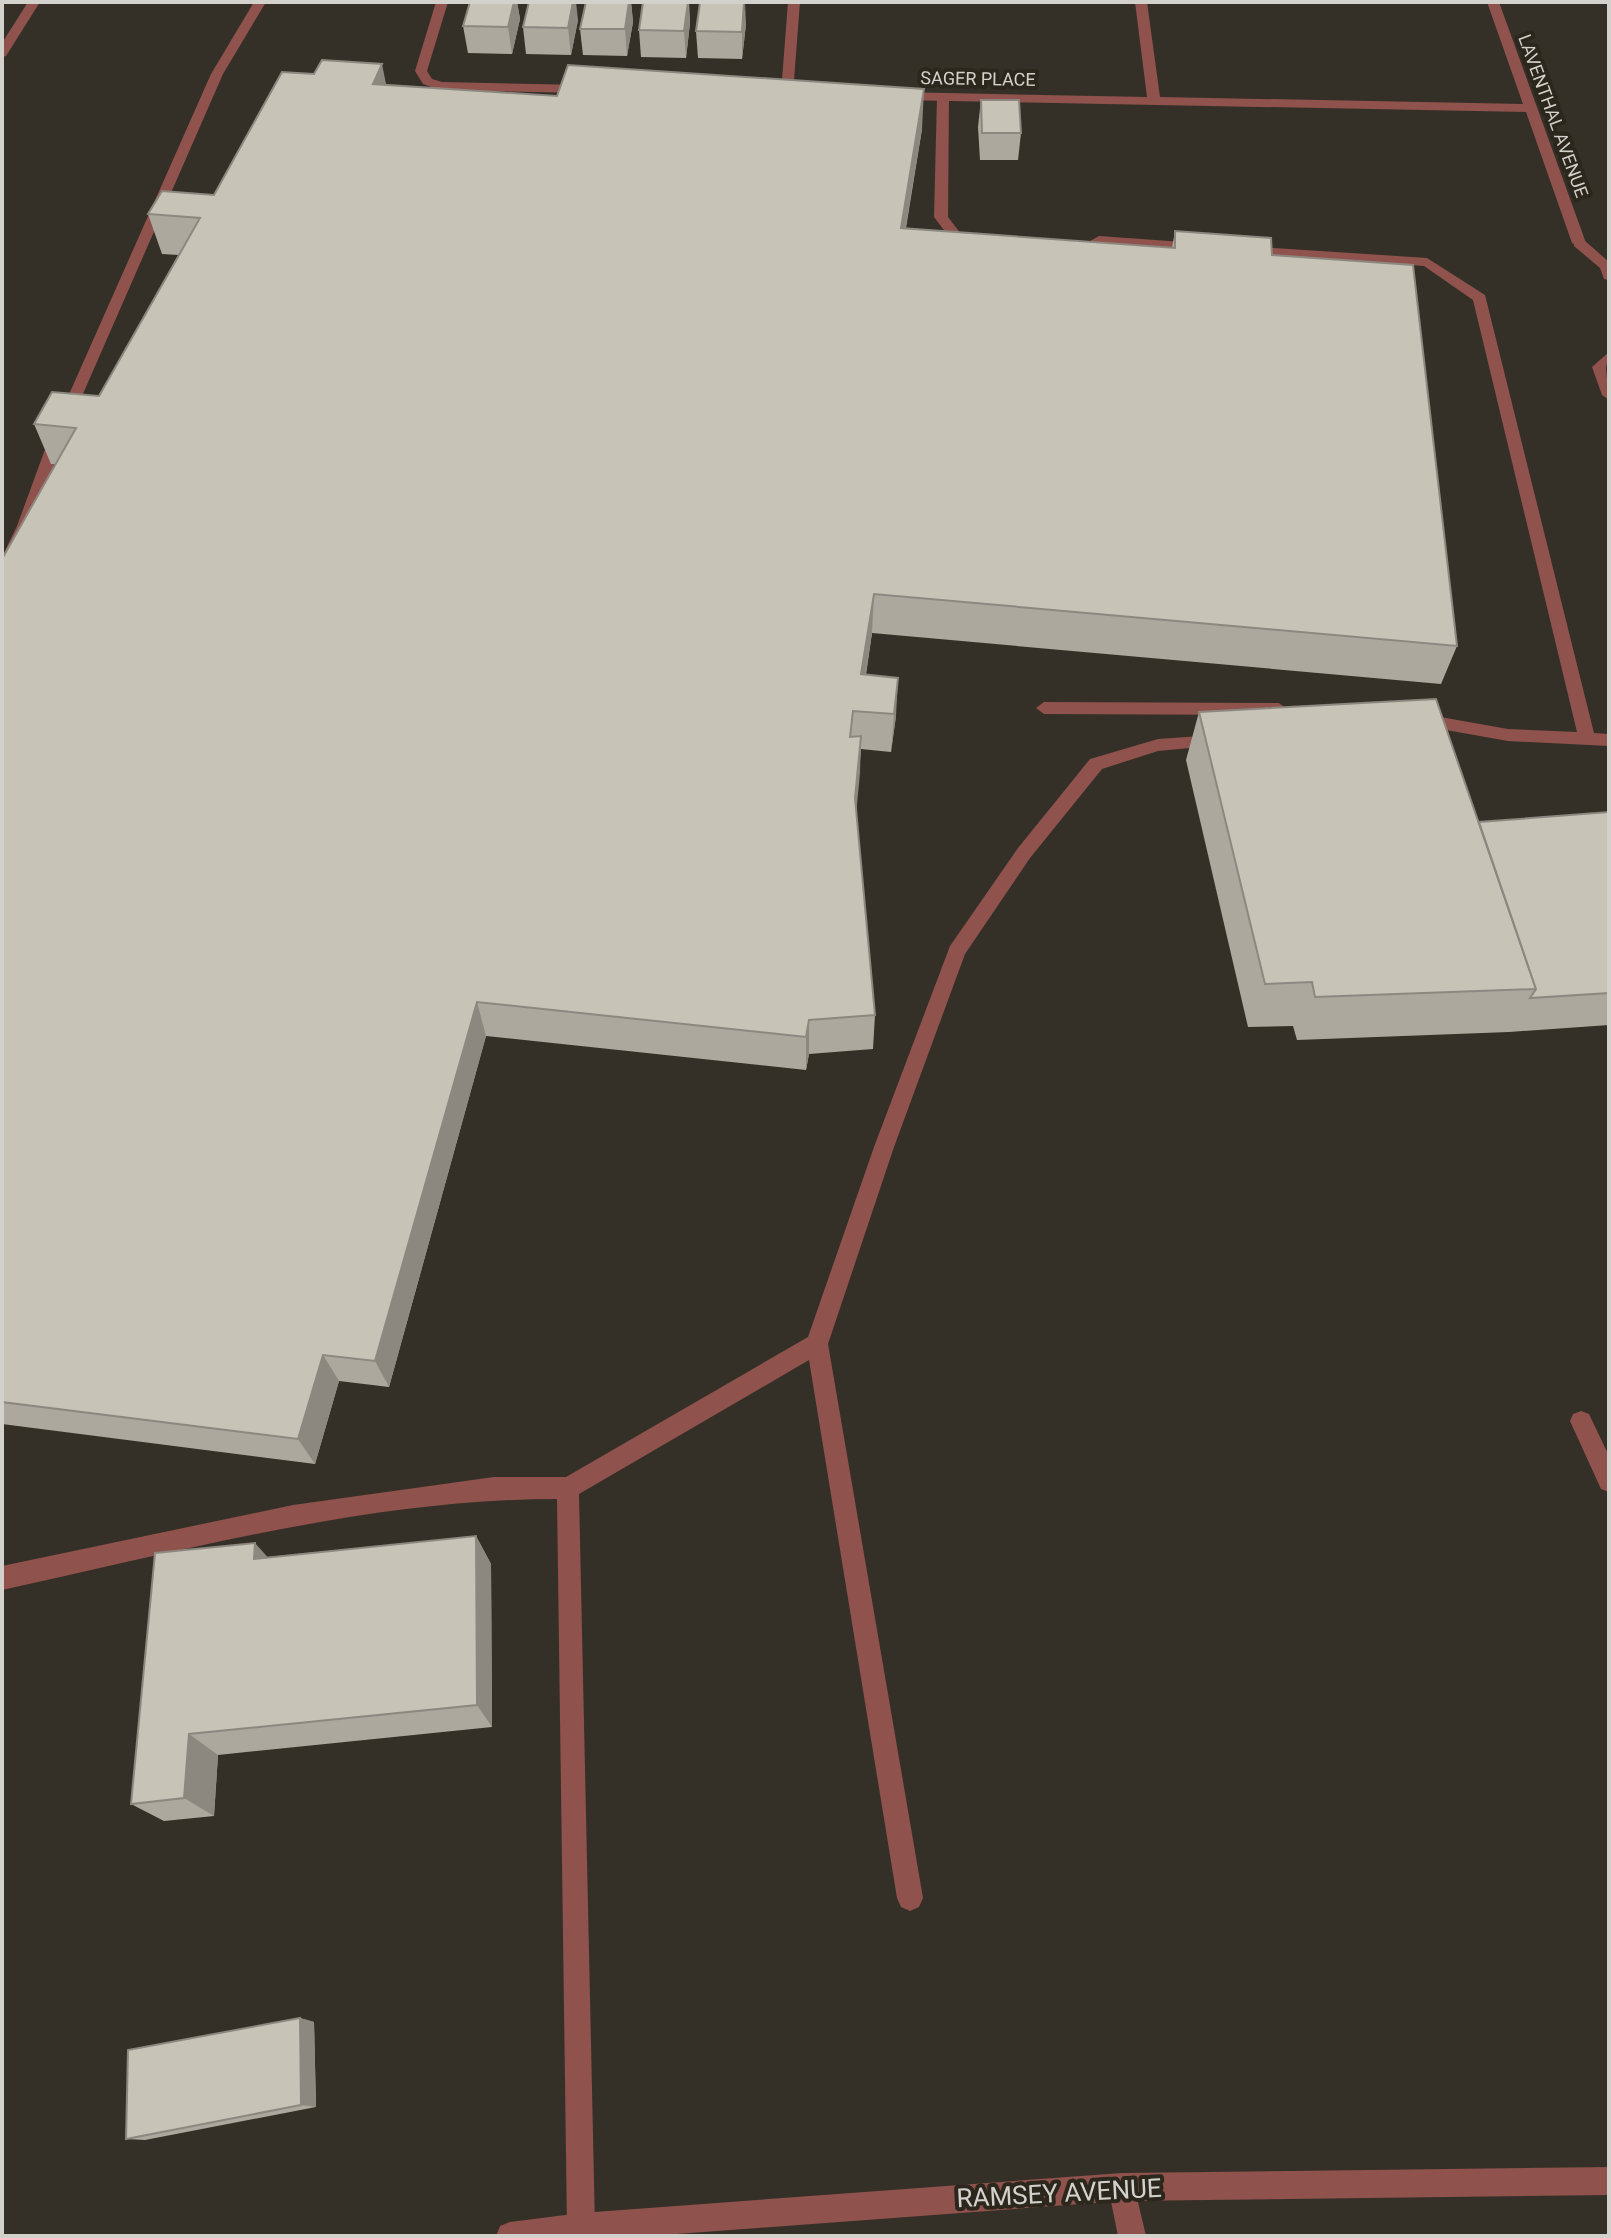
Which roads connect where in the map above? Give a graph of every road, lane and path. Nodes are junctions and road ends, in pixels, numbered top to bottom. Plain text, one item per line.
1 (34, 2) edge
2 (260, 2) edge
3 (442, 2) edge
4 (794, 2) edge
5 (1141, 2) edge
6 (1493, 2) edge
7 (2, 53) edge
8 (598, 89) edge
9 (771, 93) edge
10 (787, 93) junction
11 (801, 93) edge
12 (886, 96) edge
13 (943, 97) junction
14 (1154, 101) junction
15 (1529, 108) junction
16 (978, 260) edge
17 (1062, 264) edge
18 (1609, 276) edge
19 (1609, 356) edge
20 (1609, 395) edge
21 (2, 573) edge
22 (1044, 708) dead end
23 (1303, 709) edge
24 (1394, 715) edge
25 (1587, 739) junction
26 (1233, 740) edge
27 (1609, 740) edge
28 (817, 1344) junction
29 (1581, 1421) dead end
30 (1609, 1481) edge
31 (568, 1488) junction
32 (2, 1578) edge
33 (910, 1898) dead end
34 (1609, 2181) edge
35 (1122, 2187) junction
36 (581, 2227) junction
37 (510, 2236) edge
38 (1132, 2236) edge

1 - 7 street
2 - 21 street
3 - 8 street
4 - 10 street
5 - 14 street
6 - 15 street, LAVENTHAL AVENUE
9 - 10 street
10 - 11 street
12 - 13 street, SAGER PLACE
13 - 14 street, SAGER PLACE
13 - 16 street
14 - 15 street, SAGER PLACE
15 - 18 street, LAVENTHAL AVENUE
17 - 25 street
19 - 20 street
22 - 23 street
24 - 25 street
25 - 27 street
26 - 28 street
28 - 31 street
28 - 33 street
29 - 30 street
31 - 32 street
31 - 36 street
34 - 35 street, RAMSEY AVENUE
35 - 36 street, RAMSEY AVENUE
35 - 38 street
36 - 37 street, RAMSEY AVENUE

